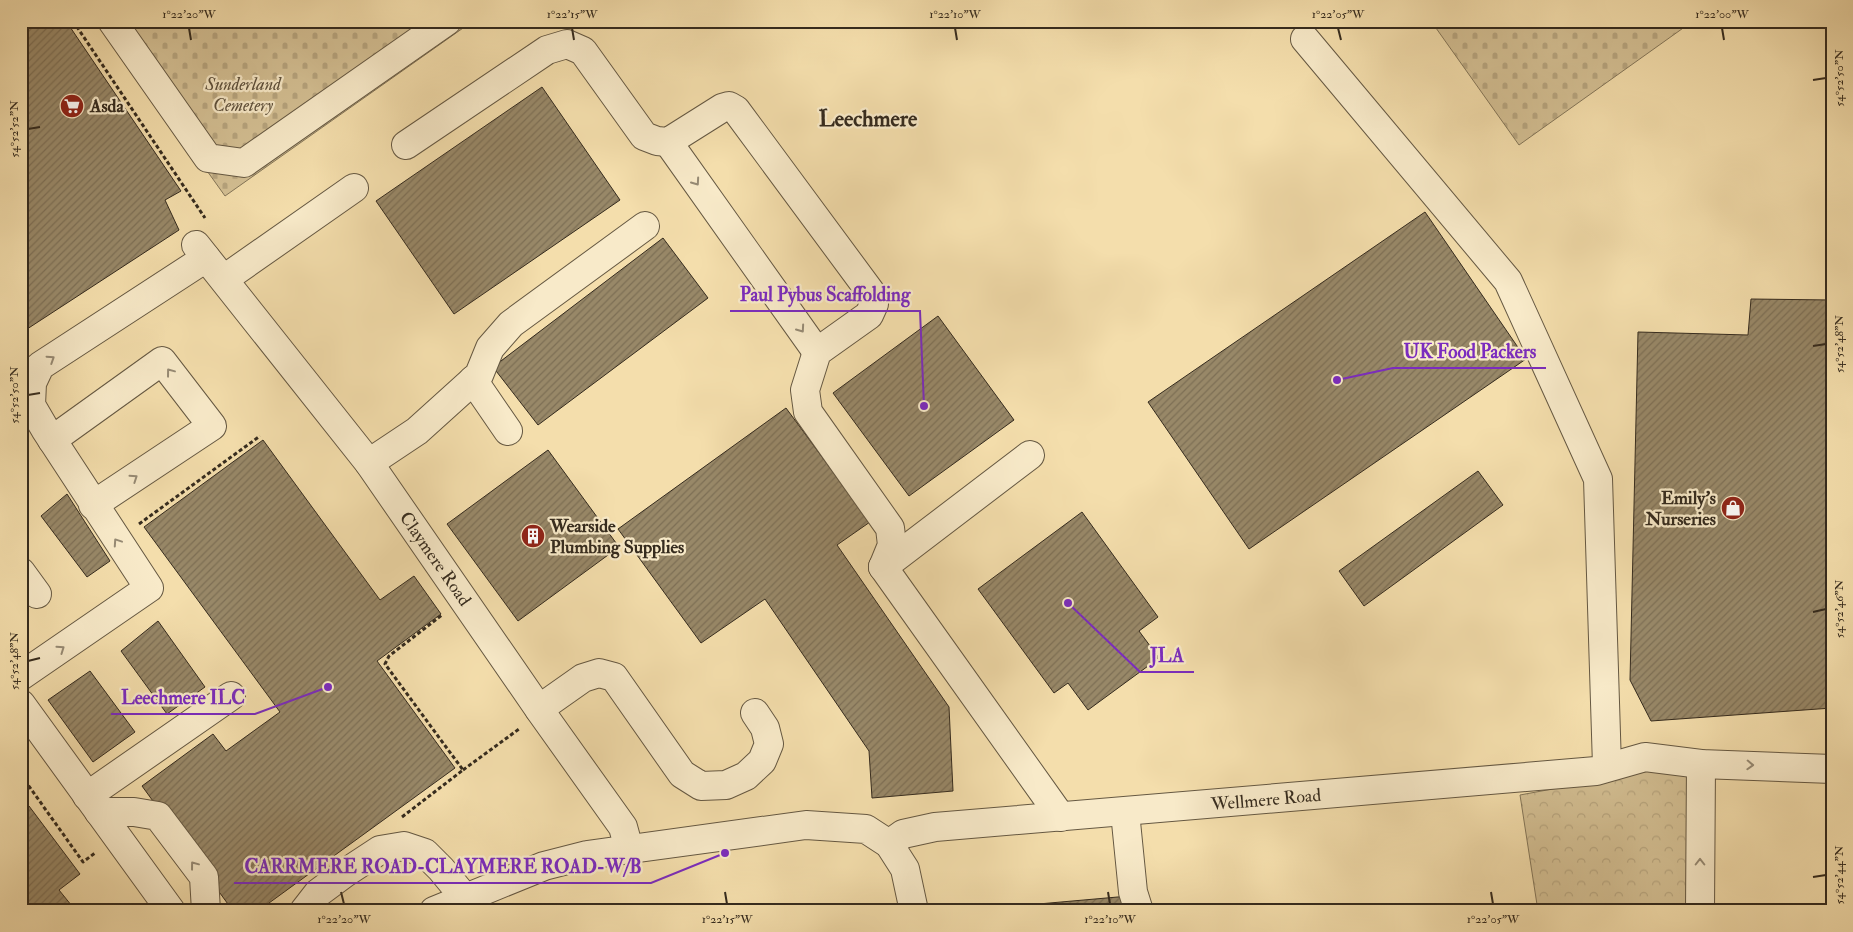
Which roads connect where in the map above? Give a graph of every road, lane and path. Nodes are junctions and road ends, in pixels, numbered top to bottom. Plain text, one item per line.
1 (73, 21) edge
2 (112, 21) edge
3 (447, 21) edge
4 (1305, 39) dead end
5 (668, 142) junction
6 (406, 145) dead end
7 (354, 188) dead end
8 (645, 226) dead end
9 (201, 252) junction
10 (224, 280) junction
11 (817, 352) junction
12 (474, 380) junction
13 (508, 431) dead end
14 (260, 436) dead end
15 (52, 440) junction
16 (1030, 455) dead end
17 (369, 462) junction
18 (93, 506) junction
19 (117, 541) junction
20 (883, 567) junction
21 (21, 572) edge
22 (37, 594) dead end
23 (446, 613) dead end
24 (21, 676) edge
25 (231, 696) dead end
26 (21, 704) edge
27 (540, 711) junction
28 (754, 713) dead end
29 (1701, 764) junction
30 (1607, 766) junction
31 (1832, 769) edge
32 (463, 770) junction
33 (93, 804) junction
34 (1125, 812) junction
35 (1062, 817) junction
36 (401, 818) dead end
37 (889, 844) junction
38 (629, 849) junction
39 (465, 898) junction
40 (171, 911) edge
41 (206, 911) edge
42 (304, 911) edge
43 (434, 911) edge
44 (914, 911) edge
45 (1139, 911) edge
46 (1700, 911) edge

1 - 9 path
2 - 3 street
4 - 30 street
5 - 6 street
5 -> 11 street
5 - 11 street
7 - 10 street
8 - 12 street
9 - 10 street, Claymere Road
15 -> 9 street
10 - 17 street, Claymere Road
11 - 20 street
12 - 13 street
12 - 17 street
14 - 19 path
15 - 18 street
18 -> 15 street
16 - 20 street
17 - 27 street, Claymere Road
18 - 19 street
24 -> 19 street
20 - 35 street
21 - 22 street
23 - 32 path
25 - 33 street
26 - 33 street
27 - 28 street
27 - 32 path
27 - 38 street, Claymere Road
29 - 30 street, Wellmere Road
29 -> 31 street
46 -> 29 street
30 - 34 street, Wellmere Road
32 - 36 path
33 - 40 street
41 -> 33 street
34 - 35 street, Wellmere Road
34 - 45 street
35 - 37 street, Wellmere Road
37 - 38 street
37 - 44 street
38 - 39 street
39 - 42 street
39 - 43 street

